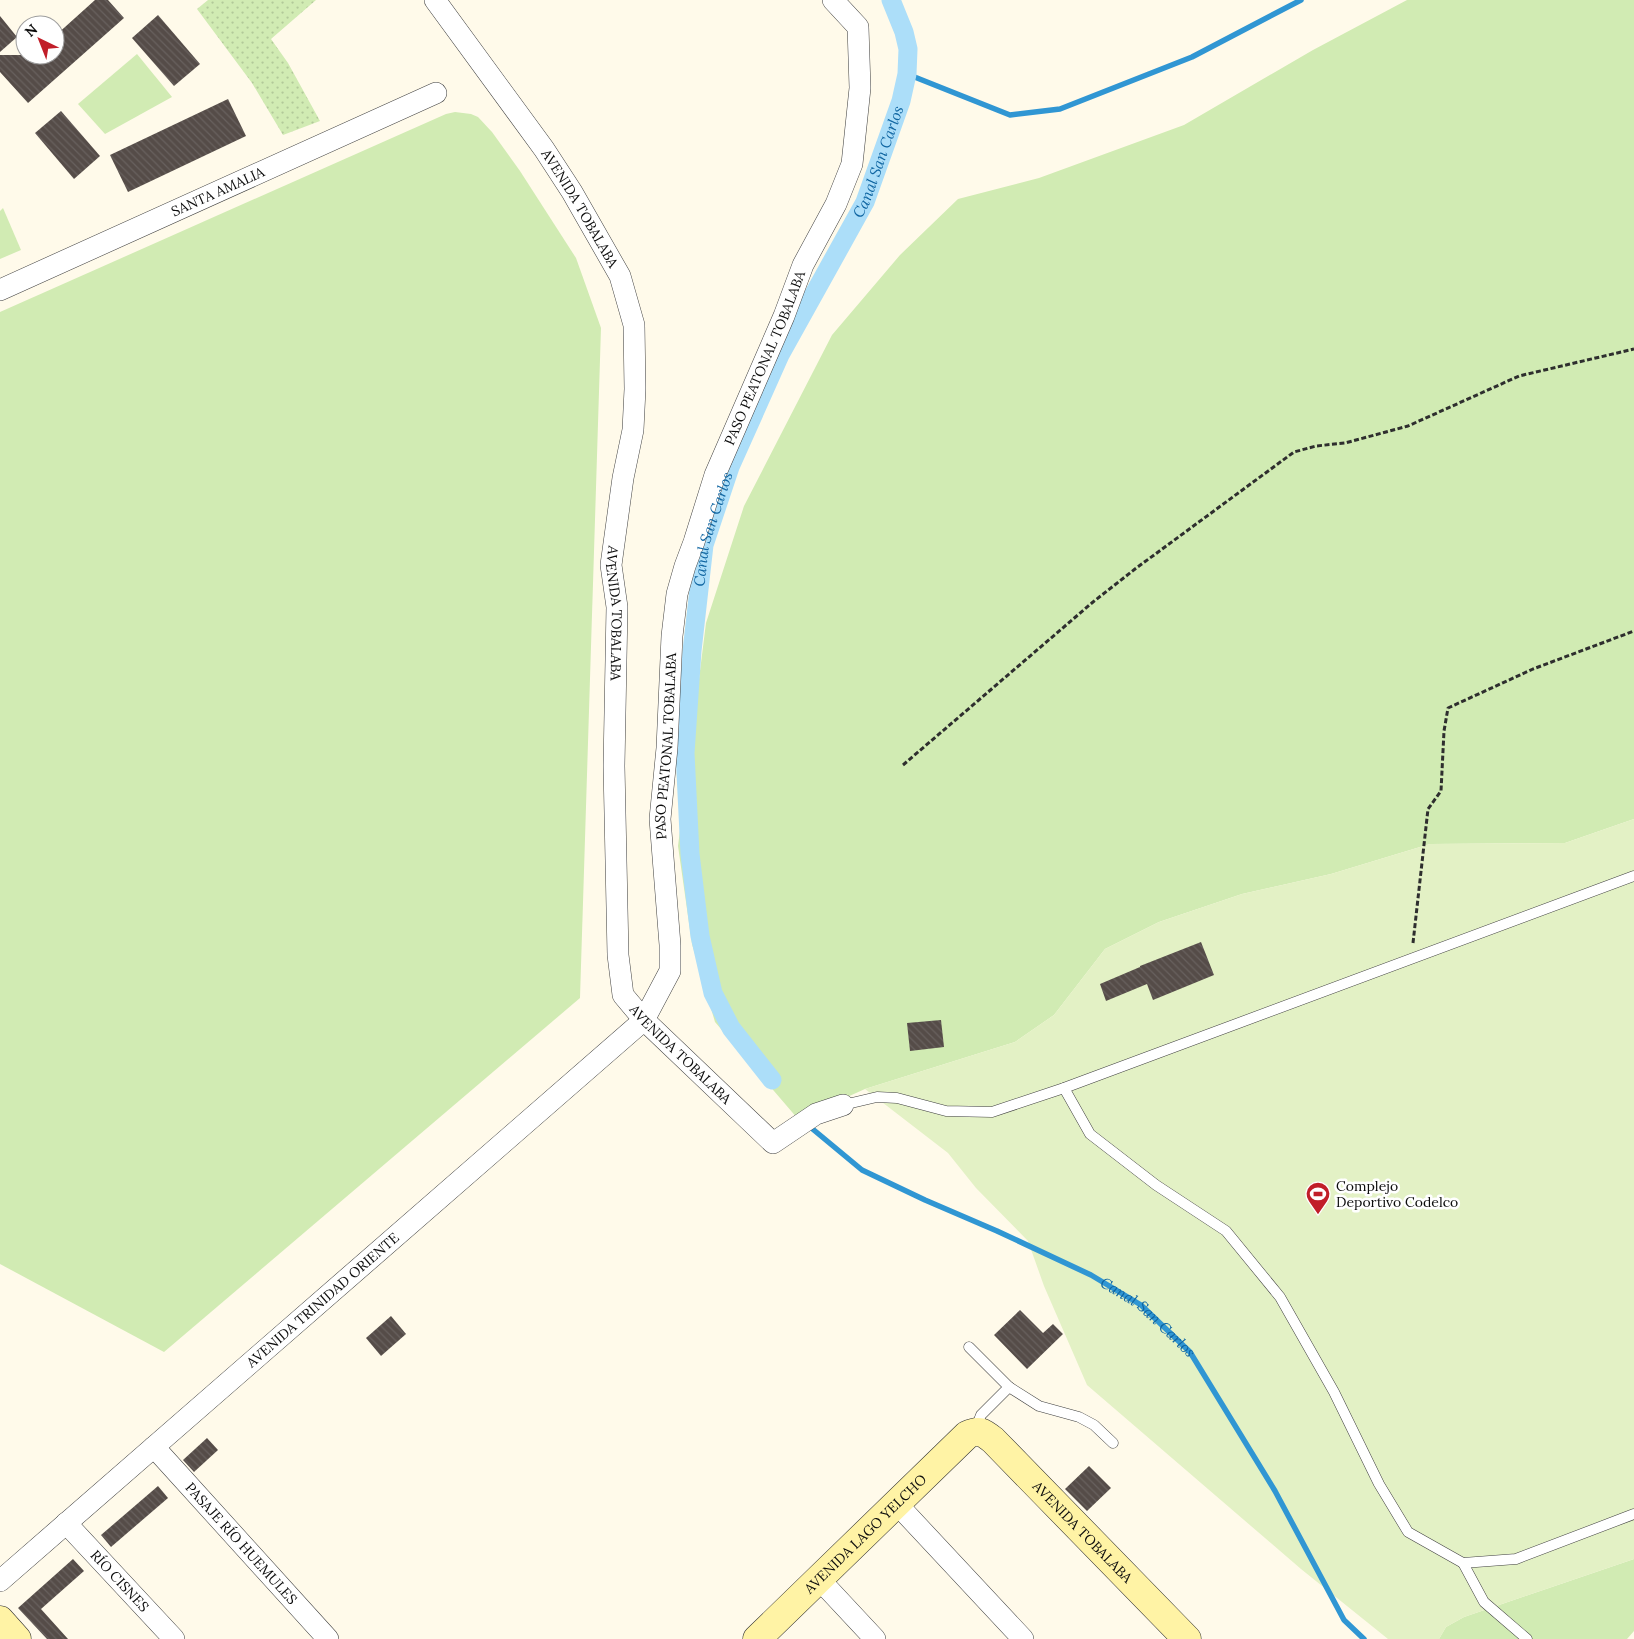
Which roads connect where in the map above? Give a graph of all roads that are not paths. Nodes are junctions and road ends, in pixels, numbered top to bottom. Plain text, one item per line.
1 (435, 0) edge
2 (833, 0) edge
3 (436, 93) dead end
4 (0, 290) edge
5 (1634, 876) edge
6 (644, 1020) junction
7 (1064, 1088) junction
8 (843, 1105) joint
9 (968, 1347) dead end
10 (1009, 1387) junction
11 (975, 1431) junction
12 (1113, 1443) dead end
13 (154, 1447) junction
14 (896, 1503) junction
15 (1634, 1514) edge
16 (66, 1523) junction
17 (1463, 1563) junction
18 (819, 1579) junction
19 (0, 1581) edge
20 (0, 1620) edge
21 (17, 1639) edge
22 (174, 1639) edge
23 (328, 1639) edge
24 (757, 1639) edge
25 (875, 1639) edge
26 (1023, 1639) edge
27 (1187, 1639) edge
28 (1527, 1639) edge

1 - 6 street, AVENIDA TOBALABA
2 - 6 street, PASO PEATONAL TOBALABA
3 - 4 street, SANTA AMALIA
5 - 7 lane
6 - 8 street, AVENIDA TOBALABA
6 - 13 street, AVENIDA TRINIDAD ORIENTE
7 - 8 lane
7 - 17 lane
9 - 10 lane
10 - 11 lane
10 - 12 lane
11 - 14 street, AVENIDA LAGO YELCHO
11 - 27 street, AVENIDA TOBALABA
13 - 16 street, AVENIDA TRINIDAD ORIENTE
13 - 23 street, PASAJE RÍO HUEMULES
14 - 18 street, AVENIDA LAGO YELCHO
14 - 26 street
15 - 17 lane
16 - 19 street, AVENIDA TRINIDAD ORIENTE
16 - 22 street, RÍO CISNES
17 - 28 lane
18 - 24 street, AVENIDA LAGO YELCHO
18 - 25 street
20 - 21 street

